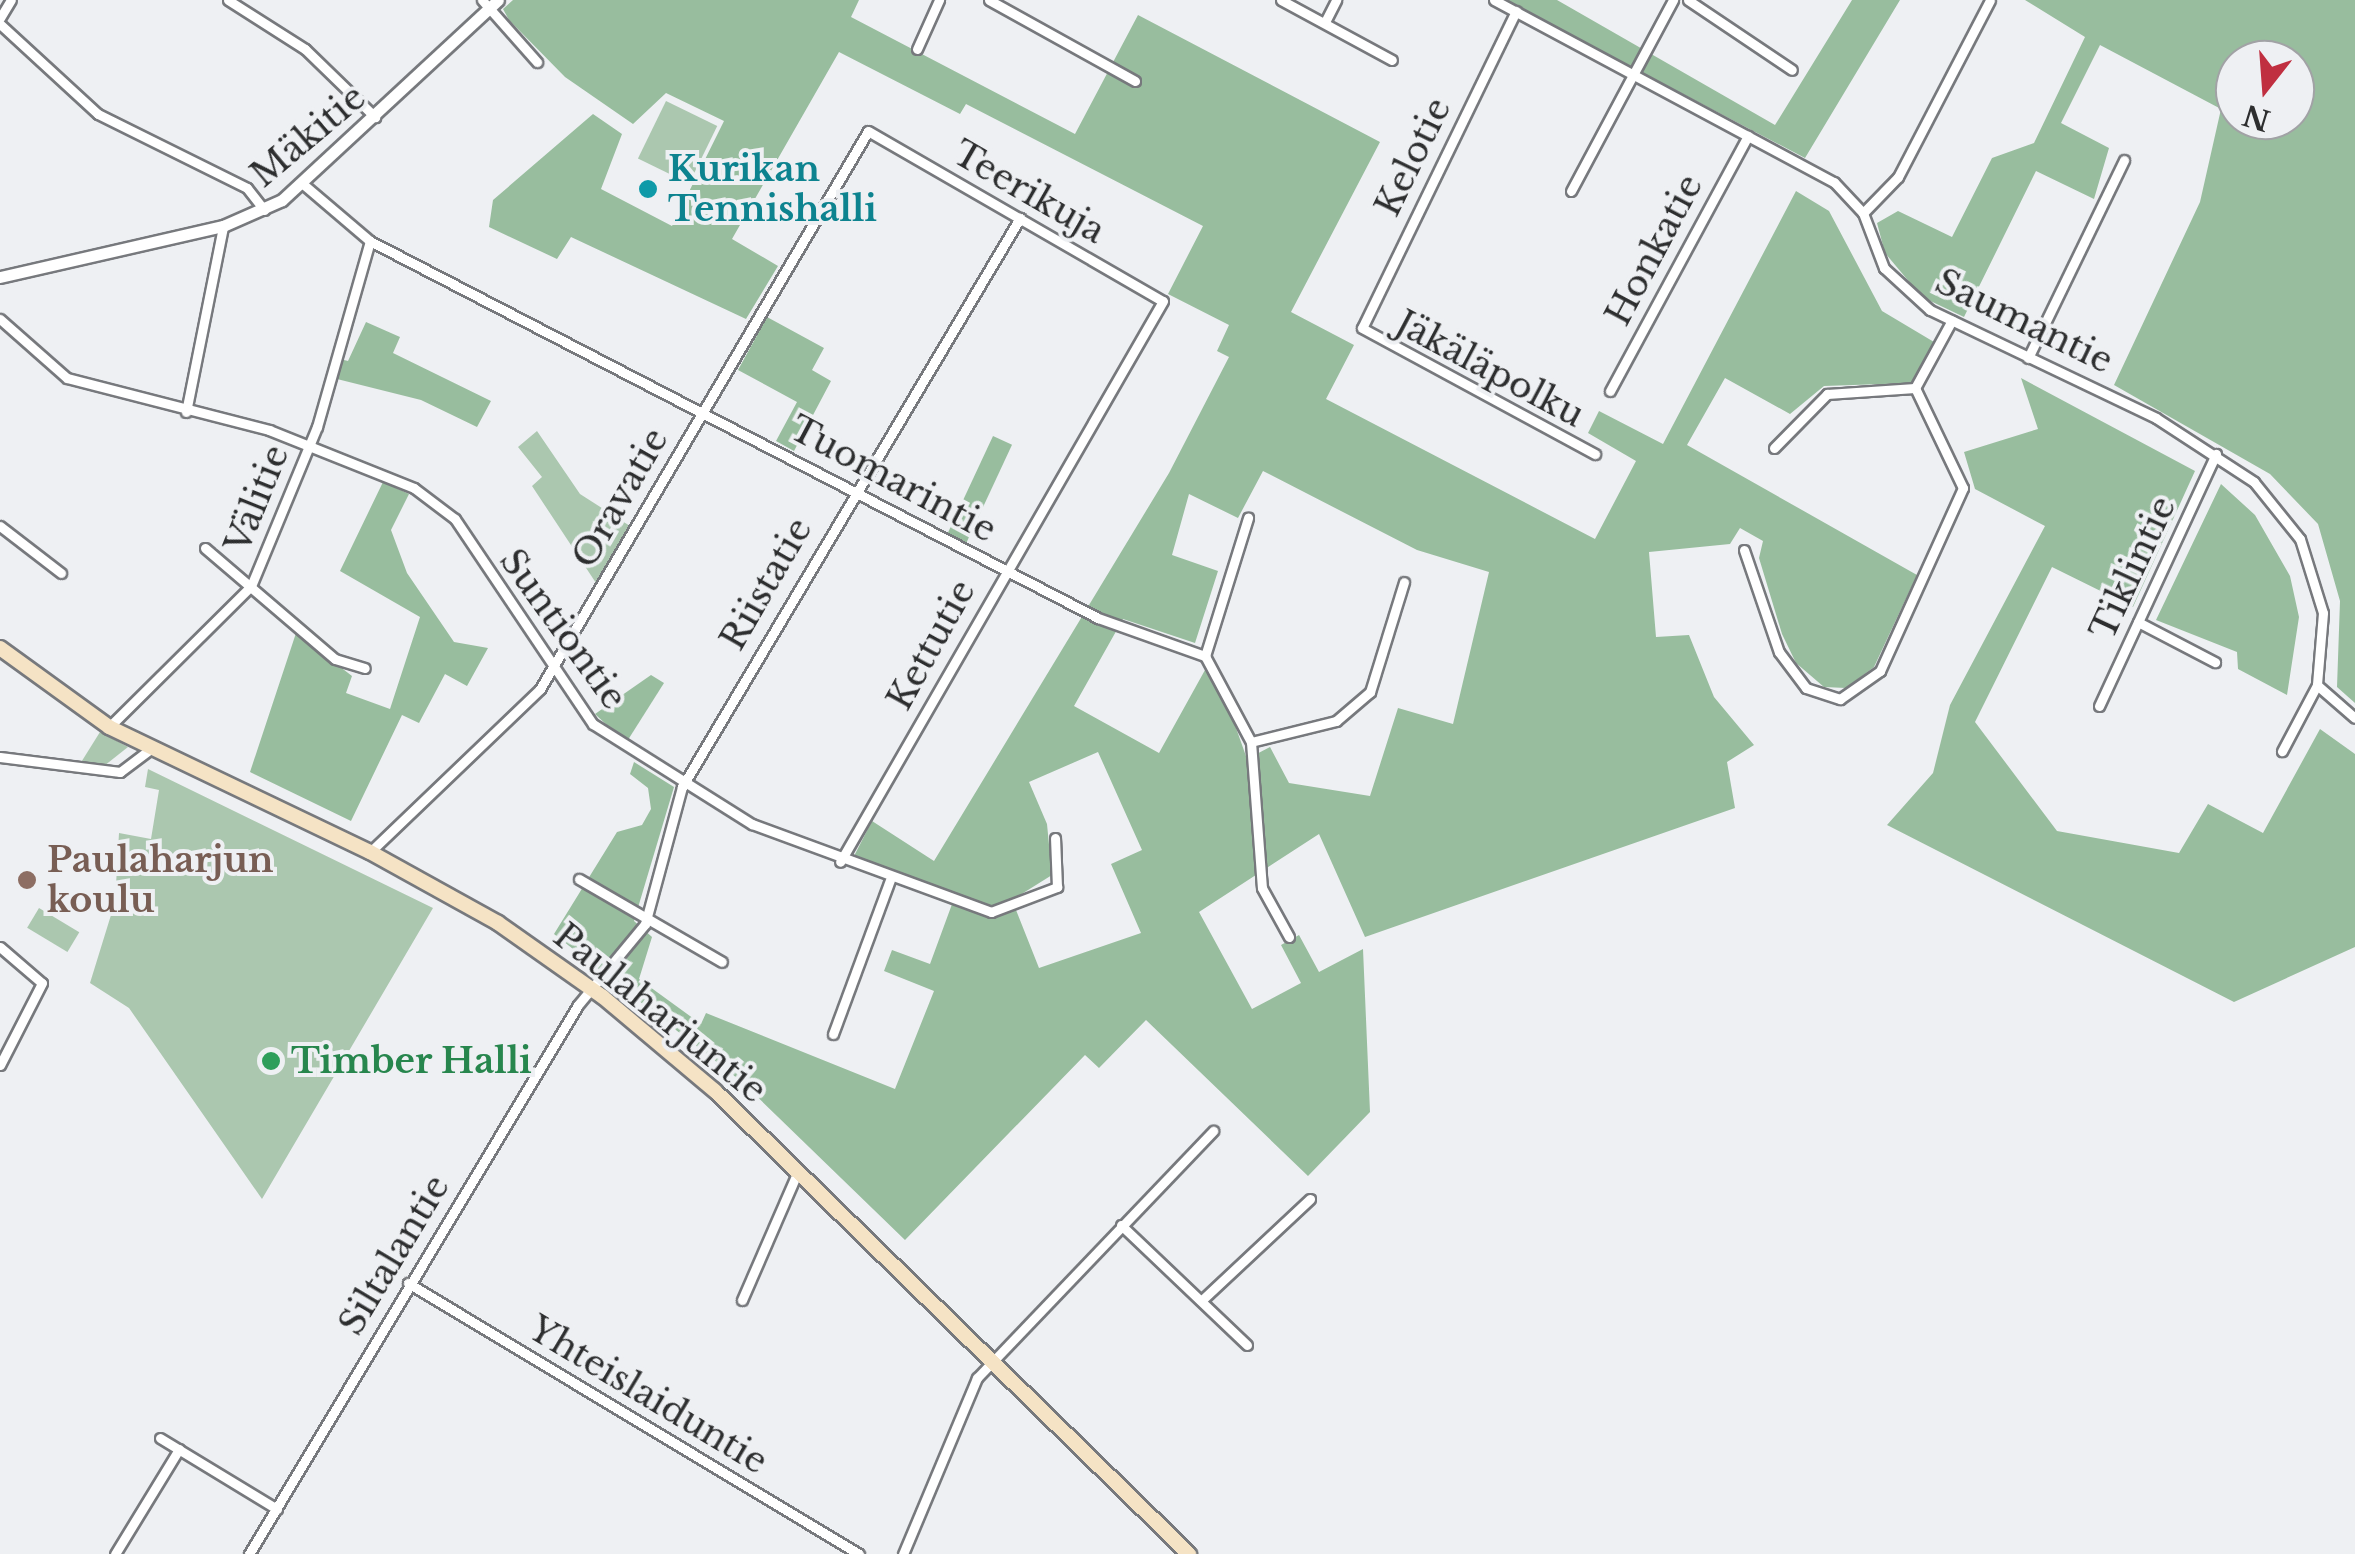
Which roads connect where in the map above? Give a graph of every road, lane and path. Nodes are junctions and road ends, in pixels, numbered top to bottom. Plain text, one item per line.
1 (11, 0) edge
2 (228, 0) edge
3 (938, 0) edge
4 (989, 0) edge
5 (1280, 0) edge
6 (1336, 0) edge
7 (1494, 0) edge
8 (1674, 0) edge
9 (1688, 0) edge
10 (1990, 0) edge
11 (490, 3) edge
12 (1516, 12) junction
13 (0, 21) edge
14 (1325, 22) junction
15 (917, 49) dead end
16 (1392, 60) dead end
17 (537, 62) dead end
18 (1792, 70) dead end
19 (1631, 73) junction
20 (1134, 81) dead end
21 (375, 118) junction
22 (868, 131) joint
23 (1748, 136) junction
24 (2124, 160) dead end
25 (304, 184) junction
26 (1571, 191) dead end
27 (264, 210) junction
28 (1862, 213) junction
29 (1020, 218) junction
30 (223, 226) junction
31 (370, 241) junction
32 (0, 278) edge
33 (1163, 301) joint
34 (0, 319) edge
35 (1952, 320) junction
36 (1362, 328) joint
37 (2028, 358) junction
38 (1915, 388) junction
39 (1610, 391) dead end
40 (704, 409) junction
41 (186, 412) junction
42 (309, 445) junction
43 (1774, 448) dead end
44 (1595, 454) dead end
45 (2216, 454) junction
46 (853, 489) junction
47 (1248, 518) dead end
48 (0, 526) edge
49 (204, 548) dead end
50 (1744, 550) dead end
51 (1004, 570) junction
52 (62, 573) dead end
53 (1404, 582) dead end
54 (251, 586) junction
55 (2138, 622) junction
56 (0, 648) edge
57 (1205, 656) junction
58 (2214, 662) dead end
59 (365, 668) dead end
60 (550, 671) junction
61 (2318, 685) junction
62 (2099, 706) dead end
63 (2355, 718) edge
64 (109, 727) junction
65 (1251, 742) junction
66 (150, 748) junction
67 (2282, 751) dead end
68 (0, 757) edge
69 (682, 787) junction
70 (1056, 838) dead end
71 (370, 852) junction
72 (840, 862) junction
73 (580, 879) dead end
74 (890, 880) junction
75 (645, 924) junction
76 (1289, 937) dead end
77 (0, 946) edge
78 (722, 962) dead end
79 (593, 990) junction
80 (833, 1034) dead end
81 (0, 1065) edge
82 (1213, 1131) dead end
83 (798, 1171) junction
84 (1310, 1199) dead end
85 (1121, 1224) junction
86 (408, 1283) junction
87 (742, 1300) dead end
88 (1202, 1300) junction
89 (1247, 1345) dead end
90 (990, 1360) junction
91 (160, 1438) dead end
92 (179, 1449) junction
93 (277, 1509) junction
94 (114, 1554) edge
95 (250, 1554) edge
96 (860, 1554) edge
97 (903, 1554) edge
98 (1189, 1554) edge

1 - 13 street
2 - 21 street
3 - 15 street
4 - 20 street
5 - 14 street
6 - 14 street
7 - 12 street, Saumantie
8 - 19 street
9 - 18 street
10 - 28 street
11 - 17 street
11 - 21 street, Mäkitie
12 - 19 street, Saumantie
12 - 36 street, Kelotie
13 - 27 street
14 - 16 street
19 - 23 street, Saumantie
19 - 26 street
21 - 25 street, Mäkitie
22 - 29 street, Teerikuja
22 - 40 street, Oravatie
23 - 28 street, Saumantie
23 - 39 street, Honkatie
24 - 37 street
25 - 27 street, Mäkitie
25 - 31 street, Tuomarintie
27 - 30 street, Mäkitie
28 - 35 street, Saumantie
29 - 33 street, Teerikuja
29 - 46 street, Riistatie
30 - 32 street, Mäkitie
30 - 41 street
31 - 40 street, Tuomarintie
31 - 42 street, Välitie
33 - 51 street, Kettutie
34 - 41 street, Suntiontie
35 - 37 street, Saumantie
35 - 38 street
36 - 44 street, Jäkäläpolku
37 - 45 street, Saumantie
38 - 43 street
38 - 50 street
40 - 46 street, Tuomarintie
40 - 60 street, Oravatie
41 - 42 street, Suntiontie
42 - 54 street, Välitie
42 - 60 street, Suntiontie
45 - 55 street, Tiklintie
45 - 61 street, Saumantie
46 - 51 street, Tuomarintie
46 - 69 street, Riistatie
47 - 57 street
48 - 52 street
49 - 54 street
51 - 57 street, Tuomarintie
51 - 72 street, Kettutie
53 - 65 street
54 - 59 street
54 - 64 street, Välitie
55 - 58 street
55 - 62 street, Tiklintie
56 - 64 main road, Paulaharjuntie
57 - 65 street
60 - 69 street, Suntiontie
60 - 71 street, Oravatie
61 - 63 street
61 - 67 street, Saumantie
64 - 66 main road, Paulaharjuntie
65 - 76 street
66 - 68 street
66 - 71 main road, Paulaharjuntie
69 - 72 street, Suntiontie
69 - 75 street, Riistatie
70 - 74 street, Suntiontie
71 - 79 main road, Paulaharjuntie
72 - 74 street, Suntiontie
73 - 75 street
74 - 80 street
75 - 78 street
75 - 79 street, Riistatie
77 - 81 street
79 - 83 main road, Paulaharjuntie
79 - 86 street, Siltalantie
82 - 85 street
83 - 87 street
83 - 90 main road, Paulaharjuntie
84 - 88 street
85 - 88 street
85 - 90 street
86 - 93 street, Siltalantie
86 - 96 street, Yhteislaiduntie
88 - 89 street
90 - 97 street
90 - 98 main road, Paulaharjuntie
91 - 92 street
92 - 93 street
92 - 94 street
93 - 95 street, Siltalantie

